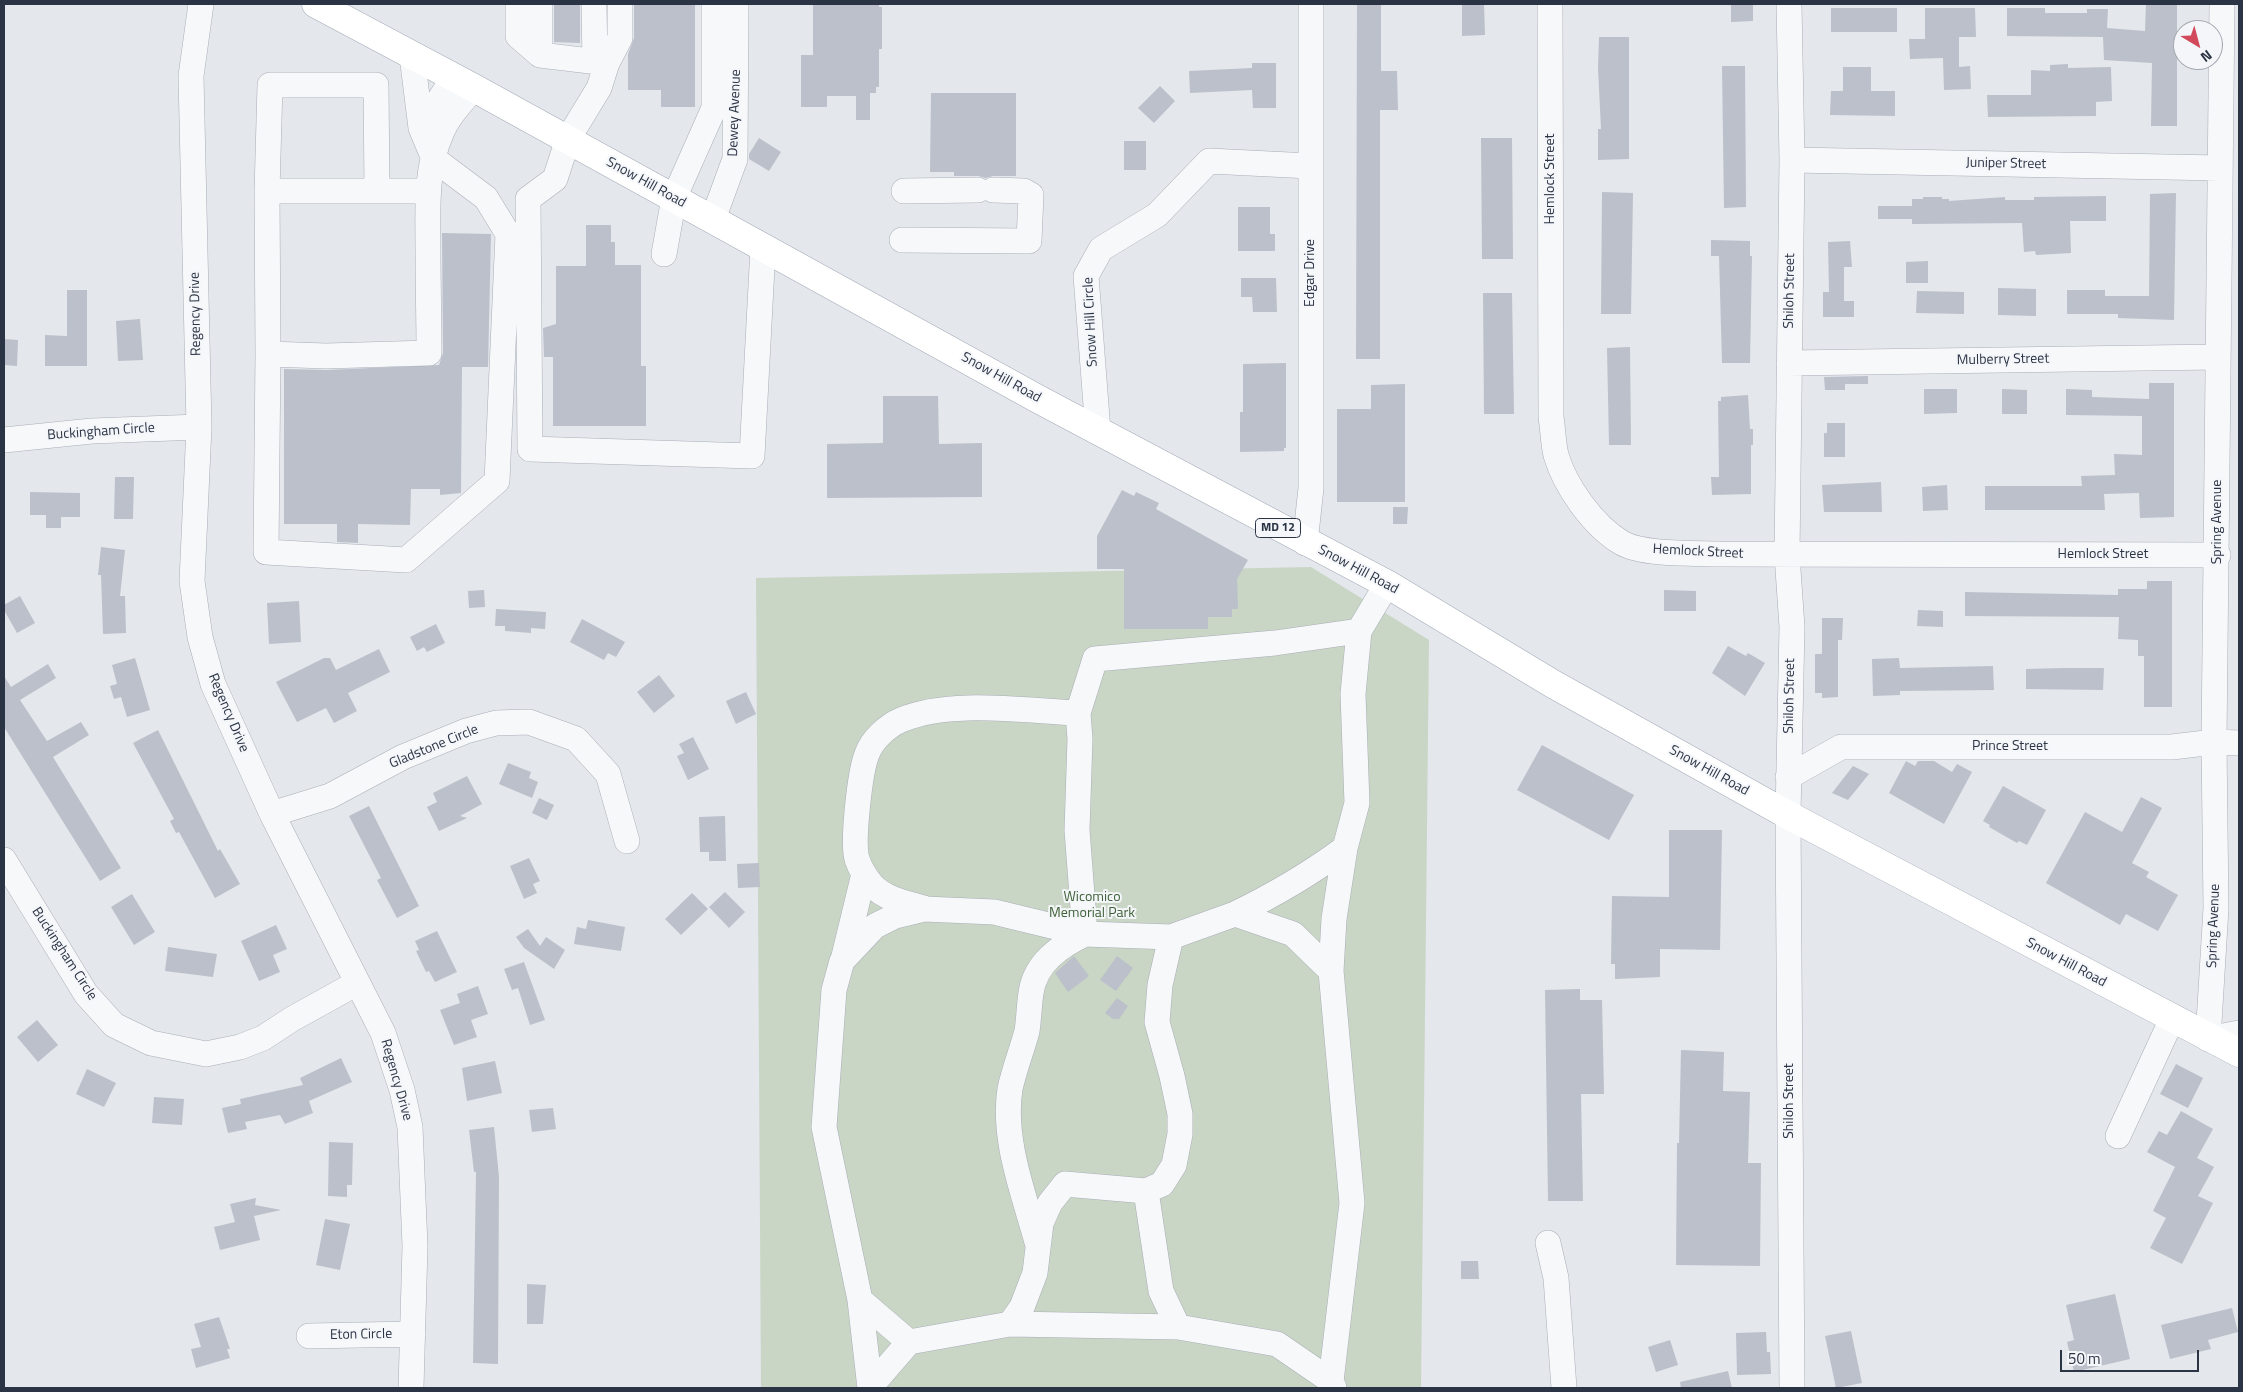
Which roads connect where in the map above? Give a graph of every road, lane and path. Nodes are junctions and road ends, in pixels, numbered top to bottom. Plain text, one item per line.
1 (201, 4) edge
2 (316, 4) edge
3 (518, 4) edge
4 (540, 4) edge
5 (594, 4) edge
6 (620, 4) edge
7 (714, 4) edge
8 (736, 4) edge
9 (1311, 4) edge
10 (1550, 4) edge
11 (1789, 4) edge
12 (2222, 4) edge
13 (540, 55) junction
14 (412, 56) junction
15 (601, 62) junction
16 (464, 82) junction
17 (421, 128) junction
18 (568, 139) junction
19 (434, 159) junction
20 (1792, 160) junction
21 (1310, 166) junction
22 (2220, 168) junction
23 (428, 190) junction
24 (267, 191) junction
25 (377, 191) junction
26 (904, 191) dead end
27 (674, 198) junction
28 (713, 219) junction
29 (902, 240) dead end
30 (763, 248) junction
31 (664, 254) dead end
32 (268, 354) junction
33 (2217, 357) junction
34 (1789, 363) junction
35 (198, 427) junction
36 (1098, 431) junction
37 (4, 440) edge
38 (1305, 543) junction
39 (1787, 555) junction
40 (2218, 555) junction
41 (1386, 584) junction
42 (1359, 631) junction
43 (1078, 713) junction
44 (2214, 742) junction
45 (2239, 743) edge
46 (1788, 777) junction
47 (272, 814) junction
48 (1788, 815) junction
49 (627, 841) dead end
50 (1345, 848) junction
51 (4, 860) edge
52 (864, 874) junction
53 (924, 908) junction
54 (1235, 914) junction
55 (1085, 934) junction
56 (1171, 937) junction
57 (842, 961) junction
58 (1331, 971) junction
59 (357, 983) junction
60 (2172, 1019) junction
61 (2239, 1033) edge
62 (2208, 1039) junction
63 (2239, 1053) edge
64 (2118, 1136) dead end
65 (1064, 1184) junction
66 (1022, 1187) junction
67 (1146, 1191) junction
68 (1037, 1242) junction
69 (1548, 1243) dead end
70 (860, 1300) junction
71 (1010, 1324) junction
72 (1178, 1327) junction
73 (413, 1334) junction
74 (309, 1336) dead end
75 (909, 1342) junction
76 (1333, 1385) edge
77 (870, 1387) edge
78 (411, 1388) edge
79 (1564, 1388) edge
80 (1792, 1388) edge

1 - 35 street, Regency Drive
2 - 14 main road, Snow Hill Road / MD 12
3 - 13 street
4 - 13 street
5 - 15 street
6 - 15 street
7 - 27 street
8 - 28 street, Dewey Avenue
9 - 21 street, Edgar Drive
10 - 39 street, Hemlock Street
11 - 20 street, Shiloh Street
12 - 22 street, Spring Avenue
13 - 15 street
14 - 16 main road, Snow Hill Road / MD 12
14 - 17 street
15 - 18 street
16 - 17 street
16 - 18 main road, Snow Hill Road / MD 12
16 - 19 street
17 - 19 street
18 - 27 main road, Snow Hill Road / MD 12
18 - 30 street
19 - 23 street
19 - 32 street
20 - 22 street, Juniper Street
20 - 34 street, Shiloh Street
21 - 36 street, Snow Hill Circle
21 - 38 street, Edgar Drive
22 - 33 street, Spring Avenue
23 - 25 street
23 - 32 street
24 - 25 street
24 - 25 street
24 - 32 street
26 - 29 street
27 - 28 main road, Snow Hill Road / MD 12
27 - 31 street
28 - 30 main road, Snow Hill Road / MD 12
30 - 36 main road, Snow Hill Road / MD 12
33 - 34 street, Mulberry Street
33 - 40 street, Spring Avenue
34 - 39 street, Shiloh Street
35 - 37 street, Buckingham Circle
35 - 47 street, Regency Drive
36 - 38 main road, Snow Hill Road / MD 12
38 - 41 main road, Snow Hill Road / MD 12
39 - 40 street, Hemlock Street
39 - 46 street, Shiloh Street
40 - 44 street, Spring Avenue
41 - 42 street
41 - 48 main road, Snow Hill Road / MD 12
42 - 43 street
42 - 50 street
43 - 52 street
43 - 55 street
44 - 45 street, Prince Street
44 - 46 street, Prince Street
44 - 62 street, Spring Avenue
46 - 48 street, Shiloh Street
47 - 49 street, Gladstone Circle
47 - 59 street, Regency Drive
48 - 60 main road, Snow Hill Road / MD 12
48 - 80 street, Shiloh Street
50 - 54 street
50 - 58 street
51 - 59 street, Buckingham Circle
52 - 53 street
52 - 57 street
53 - 55 street
53 - 57 street
54 - 56 street
54 - 58 street
55 - 56 street
55 - 66 street
56 - 67 street
57 - 70 street
58 - 76 street
59 - 73 street, Regency Drive
60 - 62 main road, Snow Hill Road / MD 12
60 - 64 street
61 - 62 street
62 - 63 main road, Snow Hill Road / MD 12
65 - 66 street
65 - 67 street
65 - 68 street
66 - 68 street
67 - 72 street
68 - 71 street
69 - 79 street
70 - 75 street
70 - 77 street
71 - 72 street
71 - 75 street
72 - 76 street
73 - 74 street, Eton Circle
73 - 78 street, Regency Drive
75 - 77 street

